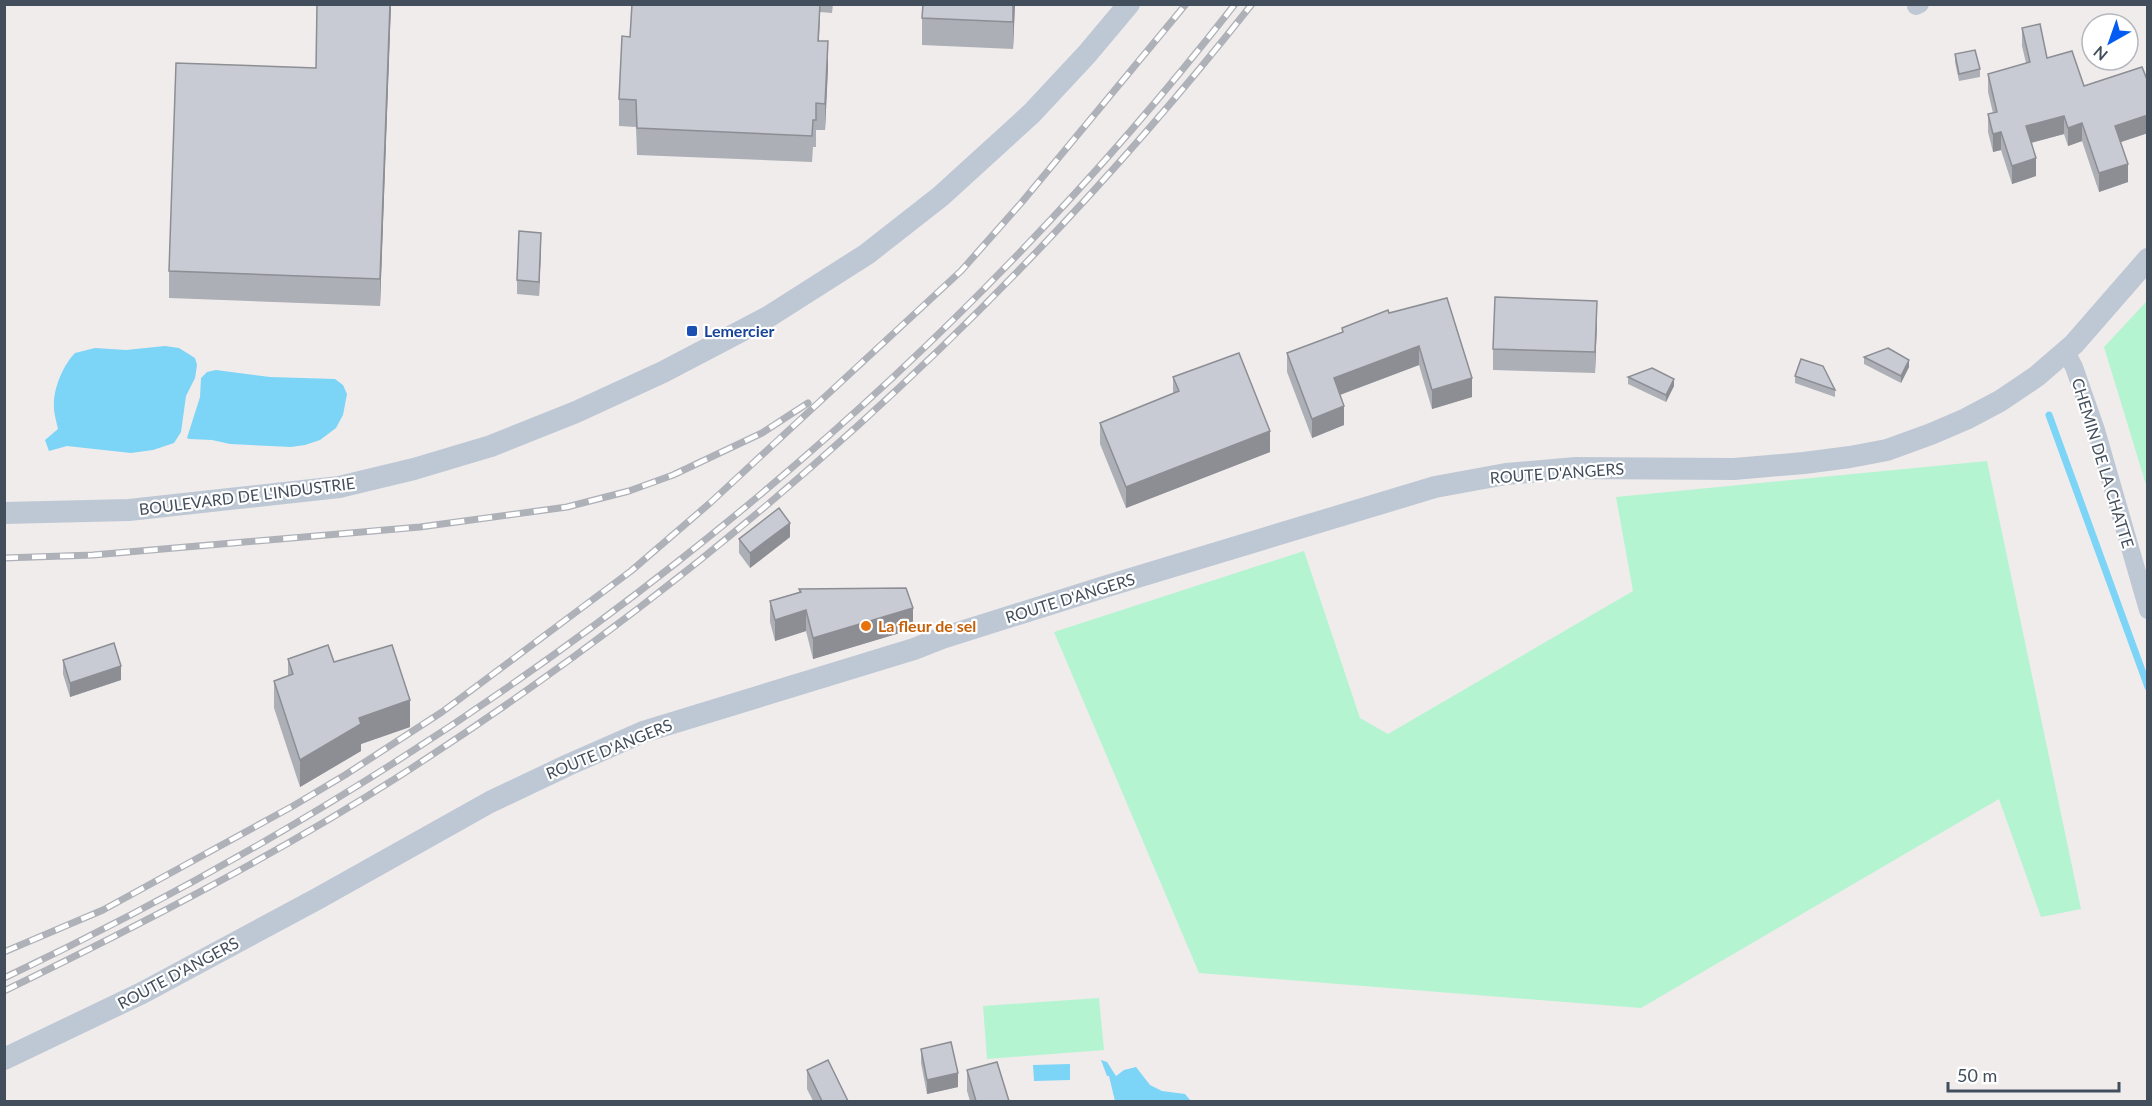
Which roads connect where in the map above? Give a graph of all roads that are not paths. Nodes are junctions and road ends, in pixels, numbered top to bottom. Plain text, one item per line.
1 (1129, 4) edge
2 (2148, 259) edge
3 (2066, 352) junction
4 (4, 513) edge
5 (2148, 610) edge
6 (4, 1059) edge

1 - 4 street, BOULEVARD DE L'INDUSTRIE
2 - 3 street, ROUTE D'ANGERS
3 - 5 street, CHEMIN DE LA CHATTE
3 - 6 street, ROUTE D'ANGERS

